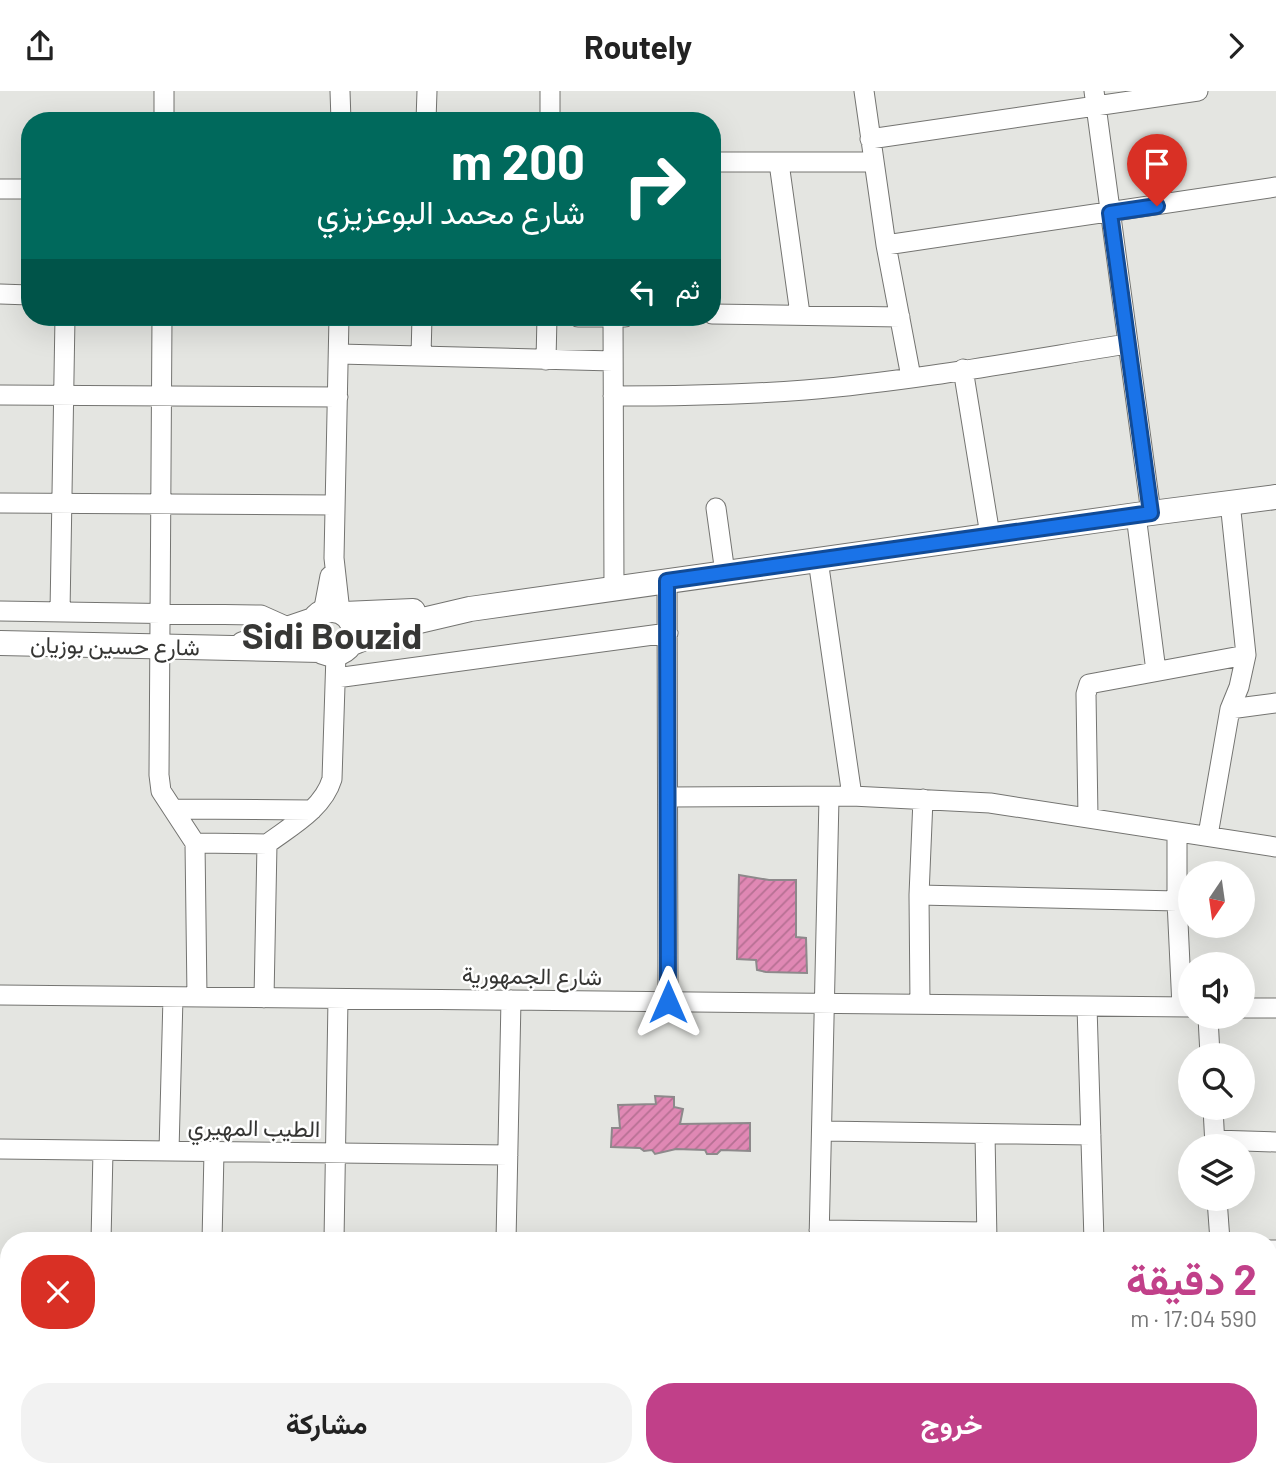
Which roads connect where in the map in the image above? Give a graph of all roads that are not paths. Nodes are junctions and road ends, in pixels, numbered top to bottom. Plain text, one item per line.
1 (164, 91) edge
2 (340, 91) edge
3 (427, 91) edge
4 (550, 91) edge
5 (864, 91) edge
6 (1198, 91) edge
7 (1095, 99) edge
8 (164, 112) edge
9 (341, 112) edge
10 (426, 112) edge
11 (550, 112) edge
12 (870, 139) junction
13 (721, 162) edge
14 (874, 162) junction
15 (779, 163) junction
16 (1276, 187) edge
17 (0, 189) edge
18 (21, 189) edge
19 (1110, 213) junction
20 (886, 245) junction
21 (0, 294) edge
22 (21, 295) edge
23 (721, 314) edge
24 (800, 314) junction
25 (900, 317) junction
26 (65, 326) edge
27 (162, 326) edge
28 (340, 326) edge
29 (422, 326) edge
30 (547, 326) edge
31 (613, 326) edge
32 (1127, 344) junction
33 (339, 354) junction
34 (421, 356) junction
35 (546, 359) junction
36 (614, 361) junction
37 (964, 369) junction
38 (911, 377) junction
39 (0, 395) edge
40 (64, 396) junction
41 (161, 396) junction
42 (614, 396) junction
43 (338, 397) junction
44 (1276, 497) edge
45 (1230, 502) junction
46 (0, 503) edge
47 (62, 504) junction
48 (160, 504) junction
49 (335, 505) junction
50 (716, 508) dead end
51 (1143, 514) junction
52 (990, 535) junction
53 (818, 560) junction
54 (725, 573) junction
55 (667, 581) junction
56 (614, 589) junction
57 (470, 609) junction
58 (0, 611) edge
59 (60, 612) junction
60 (159, 613) junction
61 (330, 615) junction
62 (289, 628) junction
63 (668, 633) junction
64 (0, 643) edge
65 (158, 646) junction
66 (230, 649) junction
67 (1246, 655) junction
68 (336, 656) junction
69 (1156, 671) junction
70 (1276, 703) edge
71 (1230, 709) junction
72 (852, 796) junction
73 (669, 797) junction
74 (829, 798) junction
75 (923, 799) junction
76 (175, 809) junction
77 (312, 810) junction
78 (1088, 817) junction
79 (1177, 833) junction
80 (1208, 835) junction
81 (195, 843) junction
82 (267, 844) junction
83 (1276, 846) edge
84 (919, 895) junction
85 (1177, 901) junction
86 (1181, 952) edge
87 (0, 995) edge
88 (173, 997) junction
89 (197, 997) junction
90 (264, 998) junction
91 (338, 999) junction
92 (511, 1000) junction
93 (668, 1002) junction
94 (825, 1003) junction
95 (920, 1005) junction
96 (1087, 1006) junction
97 (1178, 1007) edge
98 (1255, 1008) edge
99 (1276, 1008) edge
100 (823, 1131) junction
101 (985, 1133) junction
102 (1091, 1135) junction
103 (1255, 1142) edge
104 (1276, 1142) edge
105 (0, 1149) edge
106 (103, 1151) junction
107 (169, 1151) junction
108 (214, 1152) junction
109 (335, 1153) junction
110 (508, 1155) junction
111 (1218, 1211) edge
112 (101, 1232) edge
113 (212, 1232) edge
114 (334, 1232) edge
115 (506, 1232) edge
116 (819, 1232) edge
117 (987, 1232) edge
118 (1094, 1232) edge
119 (1219, 1232) edge

1 - 8 street
2 - 9 street
3 - 10 street
4 - 11 street
5 - 12 street
6 - 7 street
7 - 12 street
7 - 19 street
12 - 14 street
13 - 15 street
14 - 15 street
14 - 20 street
15 - 24 street
16 - 19 street
17 - 18 street
19 - 20 street
19 - 32 street
20 - 25 street
21 - 22 street
23 - 24 street
24 - 25 street
25 - 38 street
26 - 40 street
27 - 41 street
28 - 33 street
29 - 34 street
30 - 35 street
31 - 36 street
32 - 37 street
32 - 51 street
33 - 34 street
33 - 43 street
34 - 35 street
35 - 36 street
36 - 42 street
37 - 38 street
37 - 52 street
38 - 42 street
39 - 40 street
40 - 41 street
40 - 47 street
41 - 43 street
41 - 48 street
42 - 56 street
43 - 49 street
44 - 45 main road
45 - 51 main road
45 - 67 street
46 - 47 street
47 - 48 street
47 - 59 street
48 - 49 street
48 - 60 street
49 - 61 street
50 - 54 street
51 - 52 main road
51 - 69 street
52 - 53 main road
53 - 54 main road
53 - 72 street
54 - 55 main road
55 - 56 main road
55 - 63 street
56 - 57 main road
57 - 61 main road, شارع حسين بوزيان
57 - 68 main road
58 - 59 street
59 - 60 street
60 - 62 street
60 - 65 street
61 - 62 main road, شارع حسين بوزيان
61 - 68 main road
61 - 68 main road
62 - 66 main road, شارع حسين بوزيان
63 - 68 street
63 - 73 street
64 - 65 main road, شارع حسين بوزيان
65 - 66 main road, شارع حسين بوزيان
65 - 76 street
66 - 68 main road, شارع حسين بوزيان
67 - 69 street
67 - 71 street
68 - 77 street
69 - 78 street
70 - 71 street
71 - 80 street
72 - 74 street
72 - 75 street
73 - 74 street
73 - 93 street
74 - 94 street
75 - 78 street
75 - 84 street
76 - 77 street
76 - 81 street
77 - 82 street
78 - 79 street
79 - 80 street
79 - 85 street
80 - 83 street
81 - 82 street
81 - 89 street
82 - 90 street
84 - 85 street
84 - 95 street
85 - 86 street
87 - 88 street, شارع الجمهورية
88 - 89 street, شارع الجمهورية
88 - 107 street
89 - 90 street, شارع الجمهورية
90 - 91 street, شارع الجمهورية
91 - 92 street, شارع الجمهورية
91 - 109 street
92 - 93 street, شارع الجمهورية
92 - 110 street
93 - 94 street, شارع الجمهورية
94 - 95 street, شارع الجمهورية
94 - 100 street
95 - 96 street, شارع الجمهورية
96 - 97 street, شارع الجمهورية
96 - 102 street
98 - 99 street
100 - 101 street
100 - 116 street
101 - 102 street
101 - 117 street
102 - 118 street
103 - 104 street
105 - 106 street, الطيب المهيري
106 - 107 street, الطيب المهيري
106 - 112 street
107 - 108 street, الطيب المهيري
108 - 109 street, الطيب المهيري
108 - 113 street
109 - 110 street, الطيب المهيري
109 - 114 street
110 - 115 street
111 - 119 street

